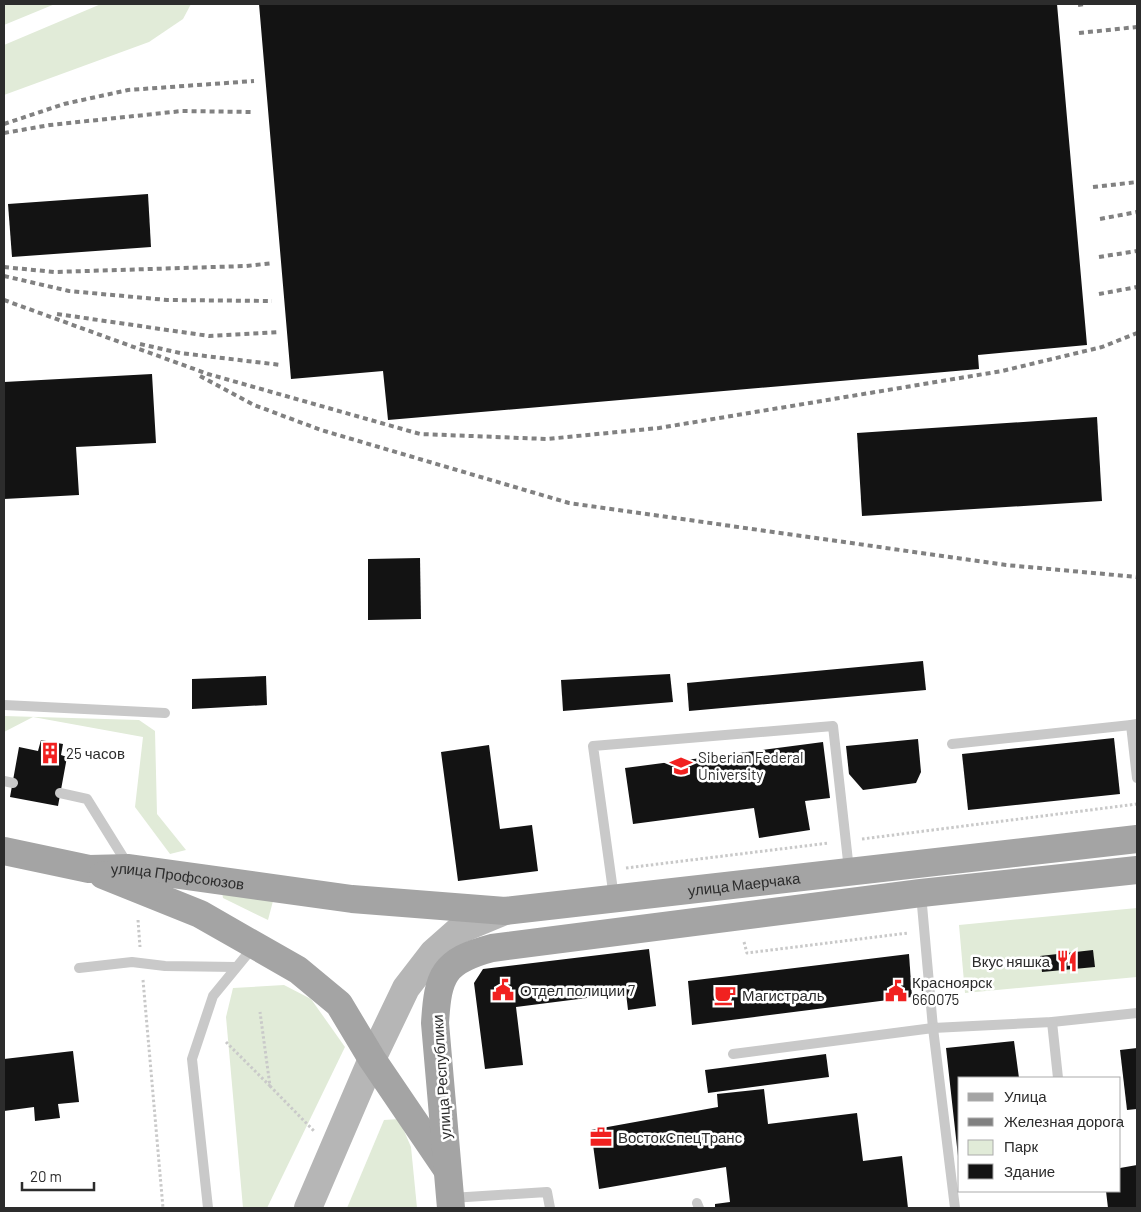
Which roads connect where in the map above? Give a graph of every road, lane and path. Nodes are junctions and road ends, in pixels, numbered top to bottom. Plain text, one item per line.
1 (4, 705) edge
2 (165, 713) dead end
3 (1134, 724) edge
4 (952, 744) dead end
5 (1137, 778) edge
6 (60, 793) dead end
7 (1137, 804) edge
8 (1137, 839) edge
9 (845, 841) junction
10 (4, 851) edge
11 (130, 868) junction
12 (89, 869) junction
13 (610, 870) junction
14 (1137, 870) edge
15 (849, 871) junction
16 (352, 899) joint
17 (614, 899) junction
18 (921, 902) junction
19 (505, 911) junction
20 (138, 920) dead end
21 (742, 937) dead end
22 (255, 945) junction
23 (142, 962) junction
24 (236, 967) junction
25 (79, 968) dead end
26 (260, 1012) dead end
27 (1137, 1013) edge
28 (1052, 1022) junction
29 (933, 1028) junction
30 (226, 1042) dead end
31 (733, 1054) dead end
32 (372, 1059) junction
33 (1058, 1077) edge
34 (270, 1086) junction
35 (316, 1133) dead end
36 (447, 1169) junction
37 (451, 1203) edge
38 (163, 1208) edge
39 (208, 1208) edge
40 (308, 1208) edge
41 (550, 1208) edge
42 (955, 1208) edge

1 - 2 lane
3 - 4 lane
3 - 5 lane
6 - 11 lane
7 - 9 path
8 - 15 main road, улица Маерчака
9 - 13 path
9 - 13 lane
9 - 15 lane
10 - 12 main road, улица Профсоюзов
11 - 12 main road, улица Профсоюзов
11 - 16 main road, улица Профсоюзов
12 - 22 main road
13 - 17 lane
14 - 18 main road
15 - 17 main road, улица Маерчака
16 - 19 main road, улица Маерчака
17 - 19 main road, улица Маерчака
18 - 21 path
18 - 29 lane
18 - 36 main road, улица Республики
19 - 32 main road
20 - 23 path
22 - 24 lane
22 - 32 main road
23 - 24 lane
23 - 25 lane
23 - 38 path
24 - 39 lane
26 - 34 path
27 - 28 lane
28 - 29 lane
28 - 33 lane
29 - 31 lane
29 - 42 lane
30 - 34 path
32 - 36 main road
32 - 40 main road
34 - 35 path
36 - 37 main road, улица Республики
37 - 41 lane

